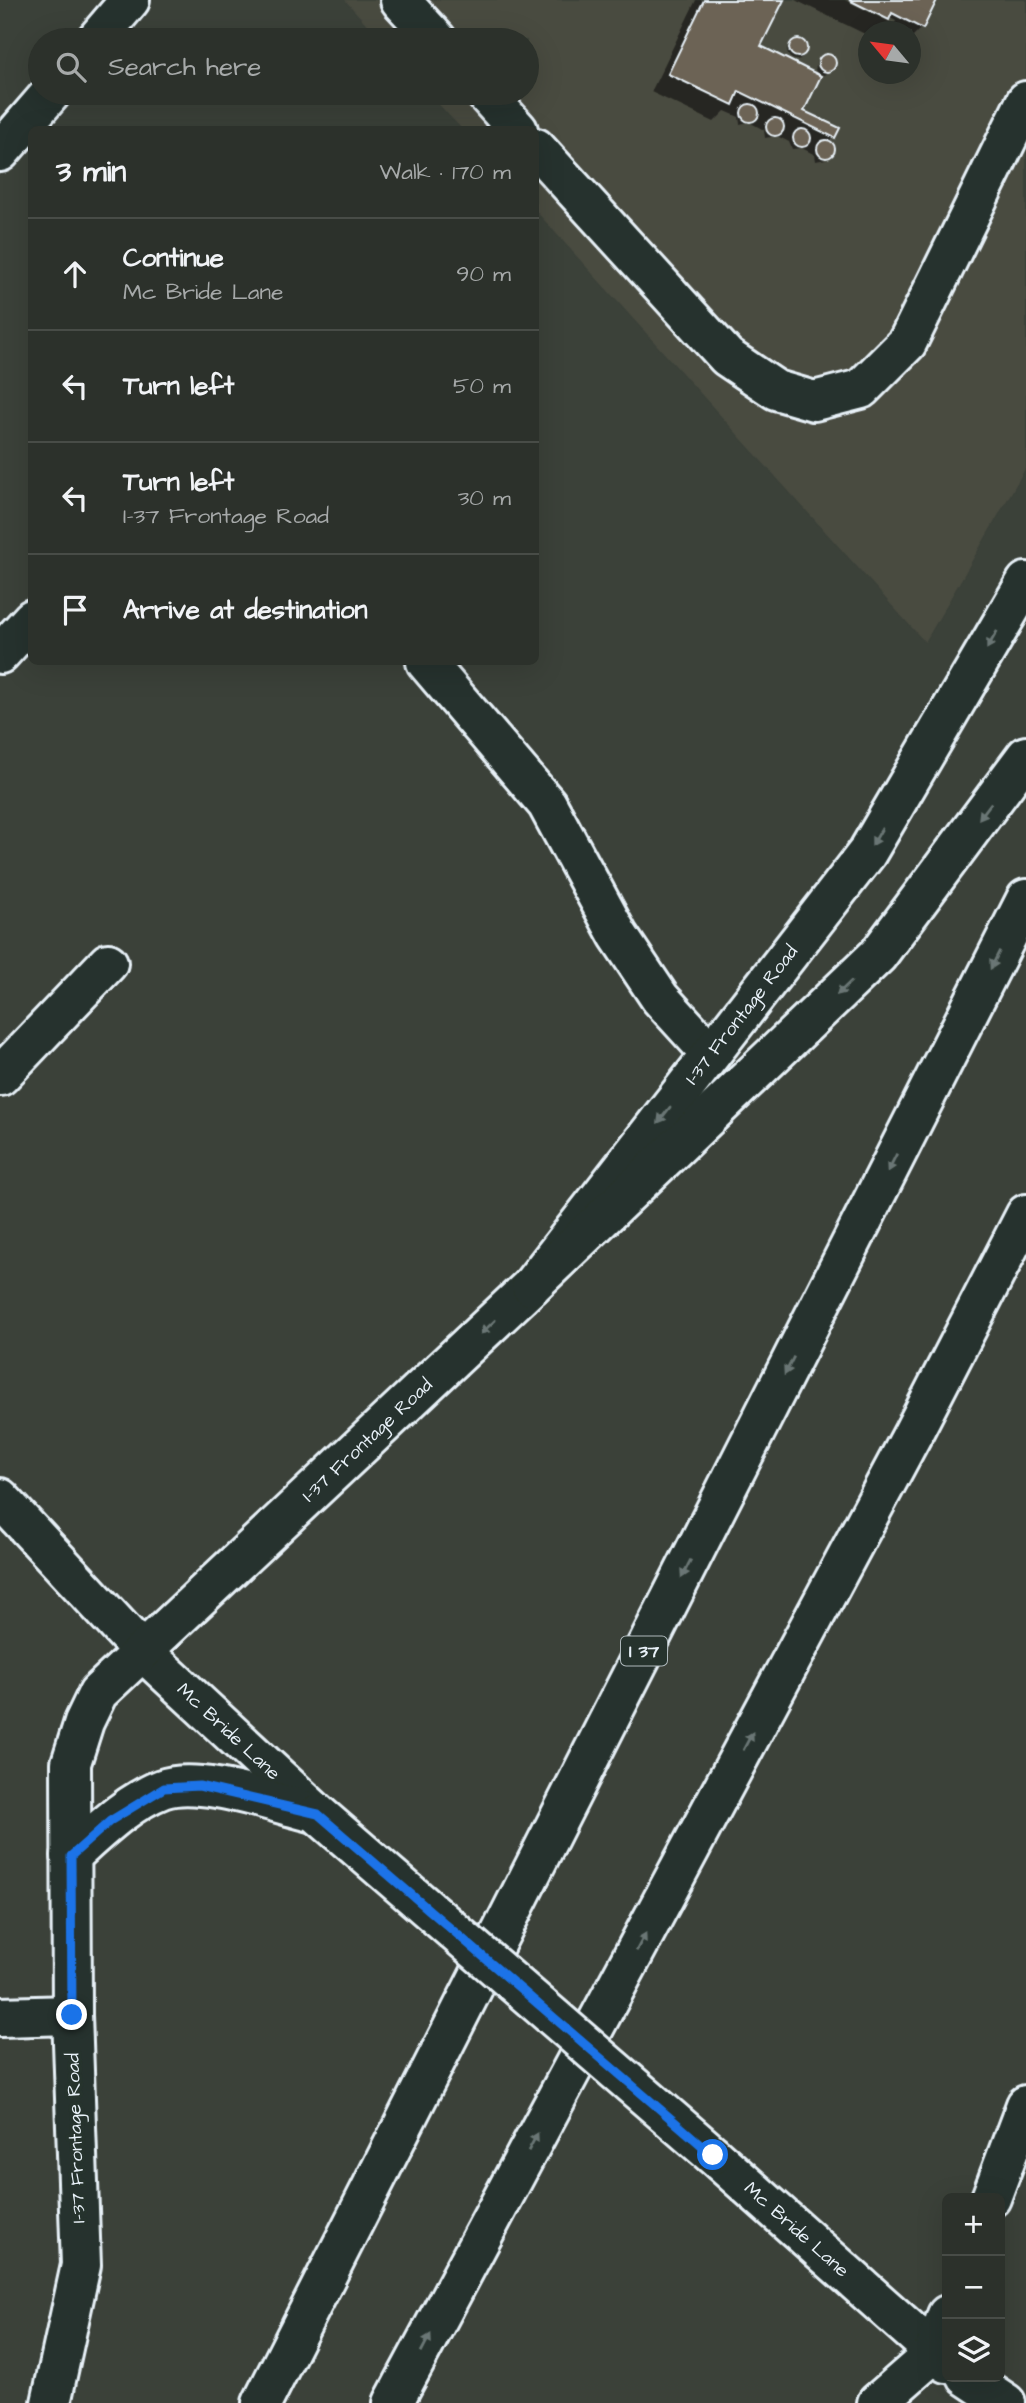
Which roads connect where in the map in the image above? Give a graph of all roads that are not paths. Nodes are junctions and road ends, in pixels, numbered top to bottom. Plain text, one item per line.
1 (130, 0) edge
2 (400, 0) edge
3 (106, 28) edge
4 (426, 28) edge
5 (1026, 101) edge
6 (41, 105) edge
7 (496, 105) edge
8 (515, 126) edge
9 (539, 151) edge
10 (0, 152) edge
11 (1026, 582) edge
12 (28, 622) edge
13 (0, 654) edge
14 (429, 665) edge
15 (1026, 756) edge
16 (1026, 900) edge
17 (108, 963) dead end
18 (711, 1054) junction
19 (0, 1076) edge
20 (1026, 1214) edge
21 (531, 1286) junction
22 (0, 1498) edge
23 (141, 1650) junction
24 (318, 1814) junction
25 (71, 1856) junction
26 (72, 2015) junction
27 (0, 2018) edge
28 (1026, 2105) edge
29 (993, 2193) edge
30 (946, 2319) edge
31 (940, 2359) edge
32 (974, 2382) edge
33 (51, 2403) edge
34 (262, 2403) edge
35 (393, 2403) edge
36 (877, 2403) edge
37 (1006, 2403) edge

1 - 3 main road
2 - 4 main road
5 - 9 main road
6 - 10 main road
7 - 8 main road
11 -> 18 main road, I-37 Frontage Road
12 - 13 main road
14 - 18 main road
15 -> 21 main road
16 -> 34 main road, I 37
17 - 19 main road
18 -> 21 main road, I-37 Frontage Road
35 -> 20 main road
21 -> 23 main road, I-37 Frontage Road
22 - 23 main road, Mc Bride Lane
23 - 24 main road, Mc Bride Lane
23 - 25 main road, I-37 Frontage Road
24 - 25 main road
24 - 31 main road, Mc Bride Lane, bridge
25 - 26 main road, I-37 Frontage Road
26 - 27 main road
26 - 33 main road, I-37 Frontage Road
28 - 29 main road
30 - 31 main road
31 - 36 main road
32 - 37 main road

